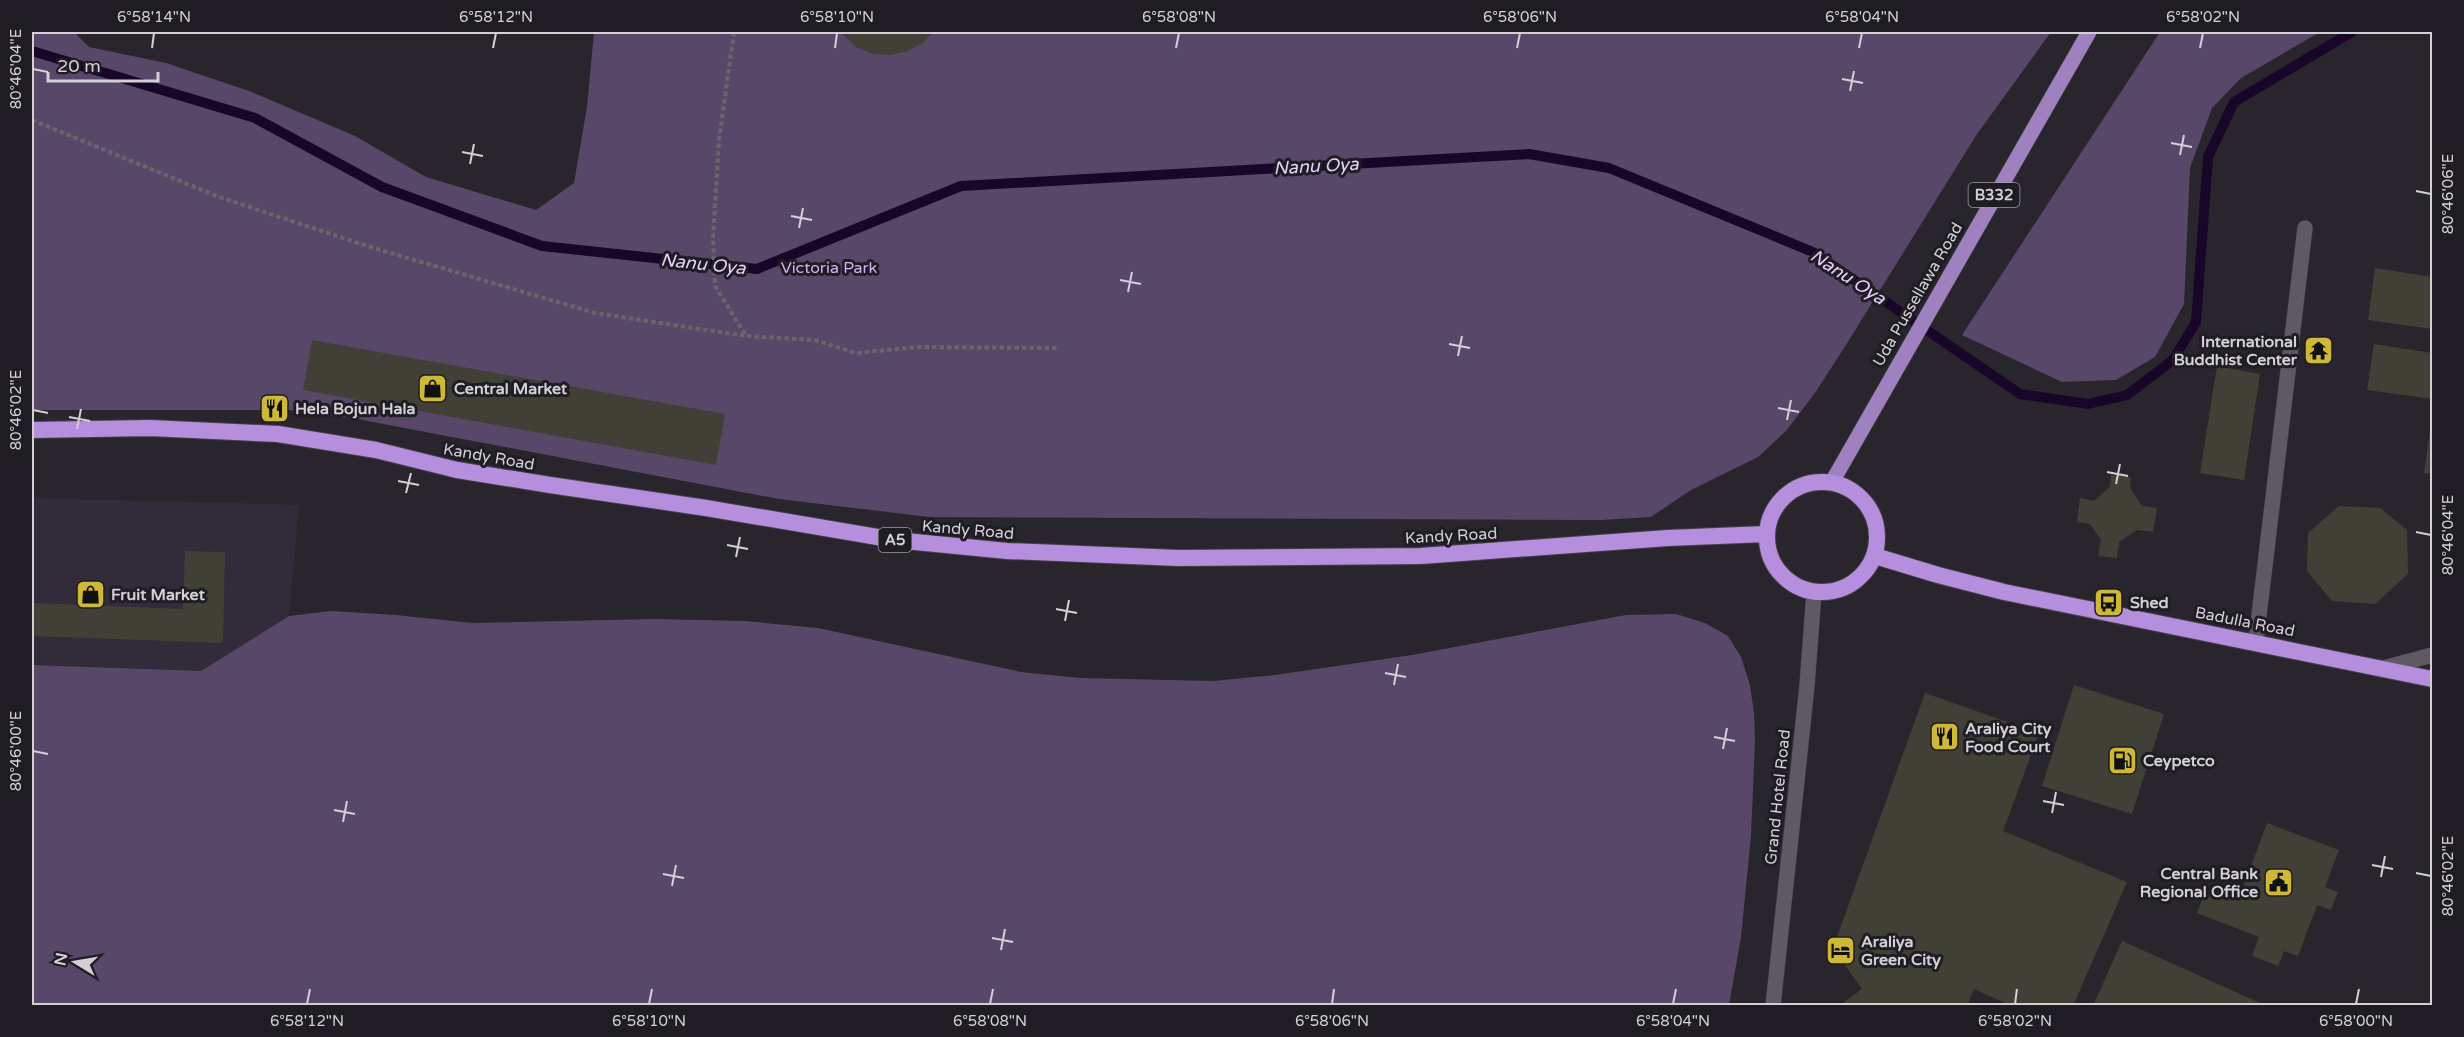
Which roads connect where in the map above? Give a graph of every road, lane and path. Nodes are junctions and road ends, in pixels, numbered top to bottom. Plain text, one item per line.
1 (734, 32) edge
2 (2089, 32) edge
3 (32, 120) edge
4 (2305, 228) dead end
5 (746, 336) junction
6 (1059, 348) dead end
7 (32, 430) edge
8 (1832, 482) junction
9 (1766, 534) junction
10 (1875, 556) junction
11 (1814, 592) junction
12 (2256, 641) junction
13 (2433, 655) edge
14 (2384, 668) junction
15 (2433, 679) edge
16 (1773, 1005) edge

1 - 5 path
2 - 8 main road, Uda Pussellawa Road / B332
3 - 5 path
4 - 12 street
5 - 6 path
7 - 9 highway, Kandy Road / A5
8 - 9 highway
8 - 10 highway
9 - 11 highway
10 - 11 highway
10 - 12 highway, Badulla Road
11 - 16 street, Grand Hotel Road
12 - 14 highway, Badulla Road
13 - 14 street
14 - 15 highway, Badulla Road

